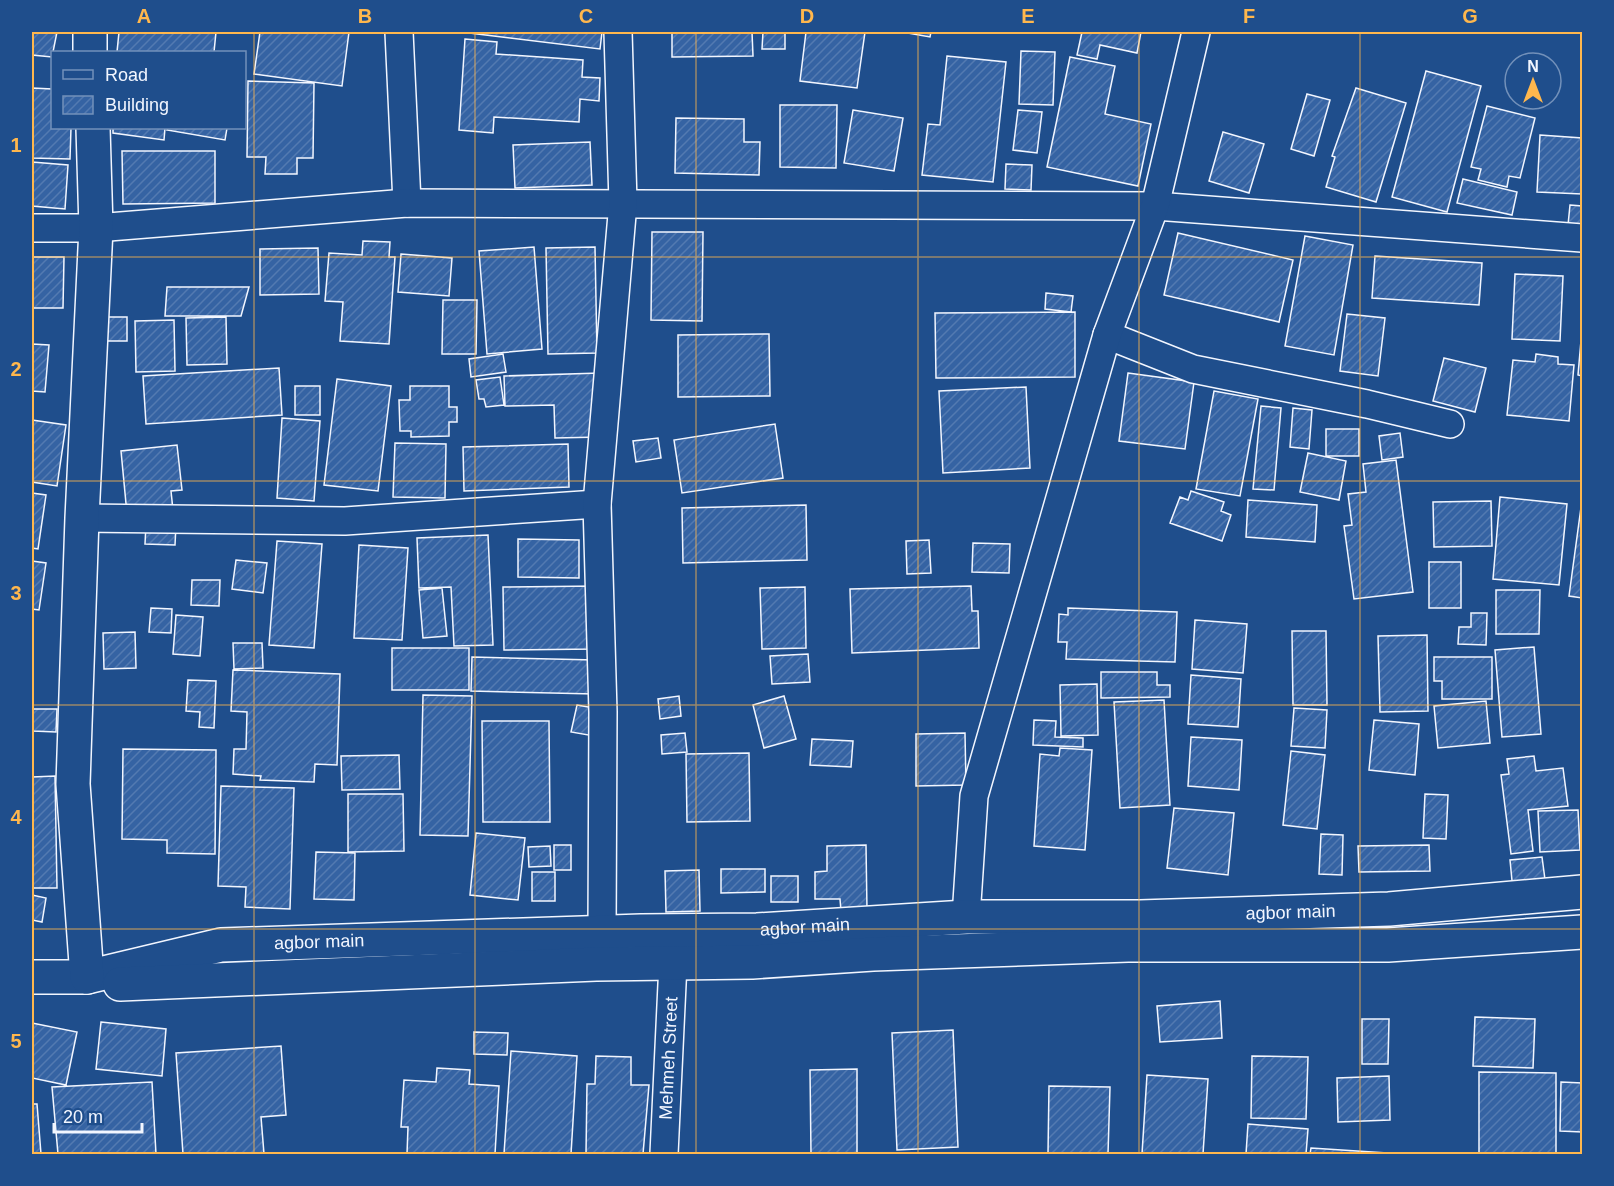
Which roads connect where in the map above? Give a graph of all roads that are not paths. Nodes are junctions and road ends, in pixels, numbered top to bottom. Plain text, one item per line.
1 (90, 32) edge
2 (399, 32) edge
3 (618, 32) edge
4 (1196, 32) edge
5 (90, 51) edge
6 (93, 129) edge
7 (407, 203) junction
8 (623, 203) junction
9 (1155, 206) junction
10 (32, 228) edge
11 (96, 228) junction
12 (1582, 238) edge
13 (1107, 335) junction
14 (1450, 424) dead end
15 (597, 504) junction
16 (82, 518) junction
17 (1582, 892) edge
18 (966, 917) junction
19 (1582, 932) edge
20 (603, 933) junction
21 (673, 963) junction
22 (32, 977) edge
23 (87, 977) junction
24 (32, 988) edge
25 (664, 1155) edge

1 - 5 main road
2 - 7 street
3 - 8 street
4 - 9 street
6 - 11 main road
7 - 8 street
7 - 11 street
8 - 9 street
8 - 15 street
9 - 12 street
9 - 13 street
10 - 11 street
11 - 16 main road
13 - 14 street
13 - 18 street
15 - 16 street
15 - 20 street
16 - 23 main road
17 - 18 main road, agbor main
18 - 20 main road, agbor main
19 - 21 main road, agbor main
20 - 23 main road, agbor main
21 - 24 main road, agbor main
21 - 25 street, Mehmeh Street
22 - 23 main road, agbor main

